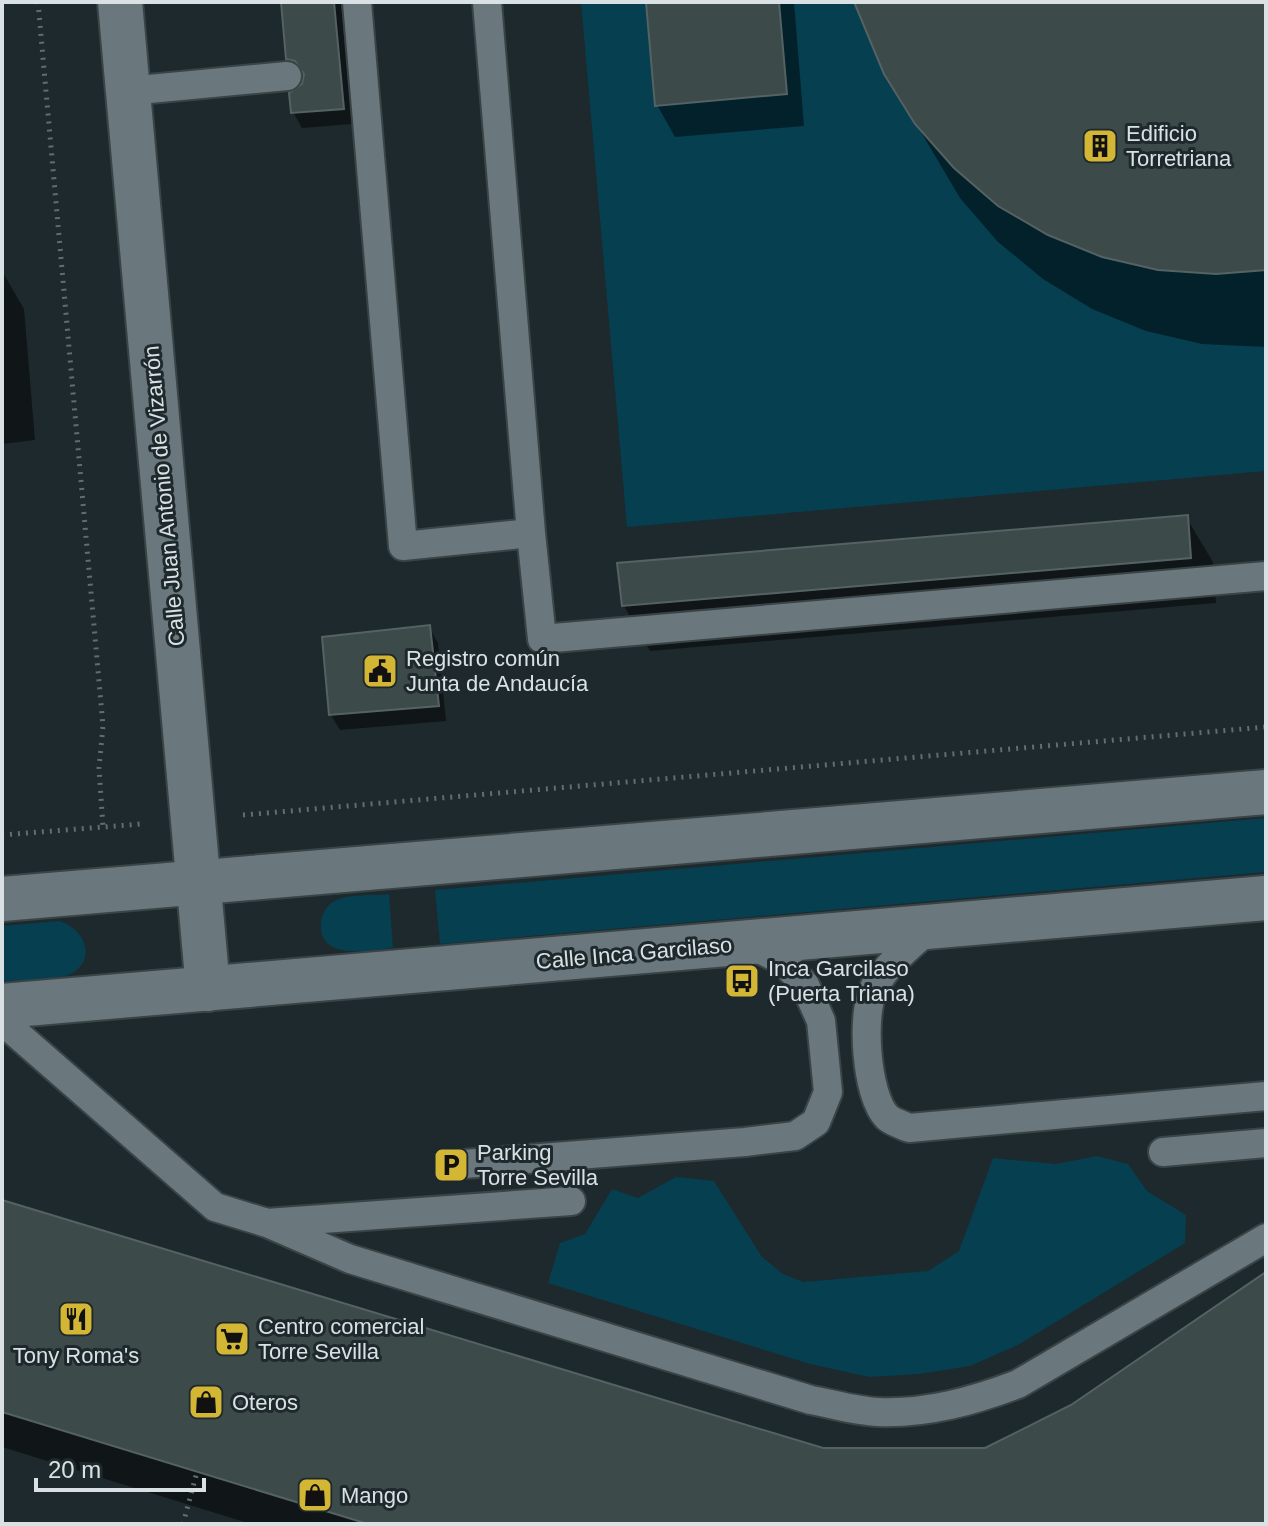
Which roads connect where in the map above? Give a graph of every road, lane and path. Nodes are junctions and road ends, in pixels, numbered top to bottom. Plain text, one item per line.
1 (38, 2) edge
2 (120, 2) edge
3 (357, 2) edge
4 (487, 2) edge
5 (287, 76) dead end
6 (128, 91) junction
7 (531, 533) junction
8 (1266, 576) edge
9 (1266, 727) edge
10 (1266, 792) edge
11 (295, 811) dead end
12 (2, 835) edge
13 (198, 882) junction
14 (1266, 898) edge
15 (2, 899) edge
16 (930, 928) junction
17 (748, 943) junction
18 (208, 989) junction
19 (2, 1006) edge
20 (2, 1021) edge
21 (1266, 1096) edge
22 (1266, 1143) edge
23 (1163, 1152) dead end
24 (451, 1165) dead end
25 (571, 1201) dead end
26 (267, 1223) junction
27 (1266, 1238) edge
28 (197, 1472) dead end
29 (183, 1524) edge

1 - 12 path
2 - 6 street, Calle Juan Antonio de Vizarrón
3 - 7 lane
4 - 7 lane
5 - 6 lane
6 - 13 street, Calle Juan Antonio de Vizarrón
7 - 8 lane
9 - 11 path
10 - 13 street
13 - 15 street
13 - 18 street, Calle Juan Antonio de Vizarrón
14 - 16 street, Calle Inca Garcilaso
16 - 17 street, Calle Inca Garcilaso
16 - 21 lane
17 - 18 street, Calle Inca Garcilaso
17 - 24 lane
18 - 19 street, Calle Inca Garcilaso
20 - 26 lane
22 - 23 lane
25 - 26 lane
26 - 27 lane
28 - 29 path

